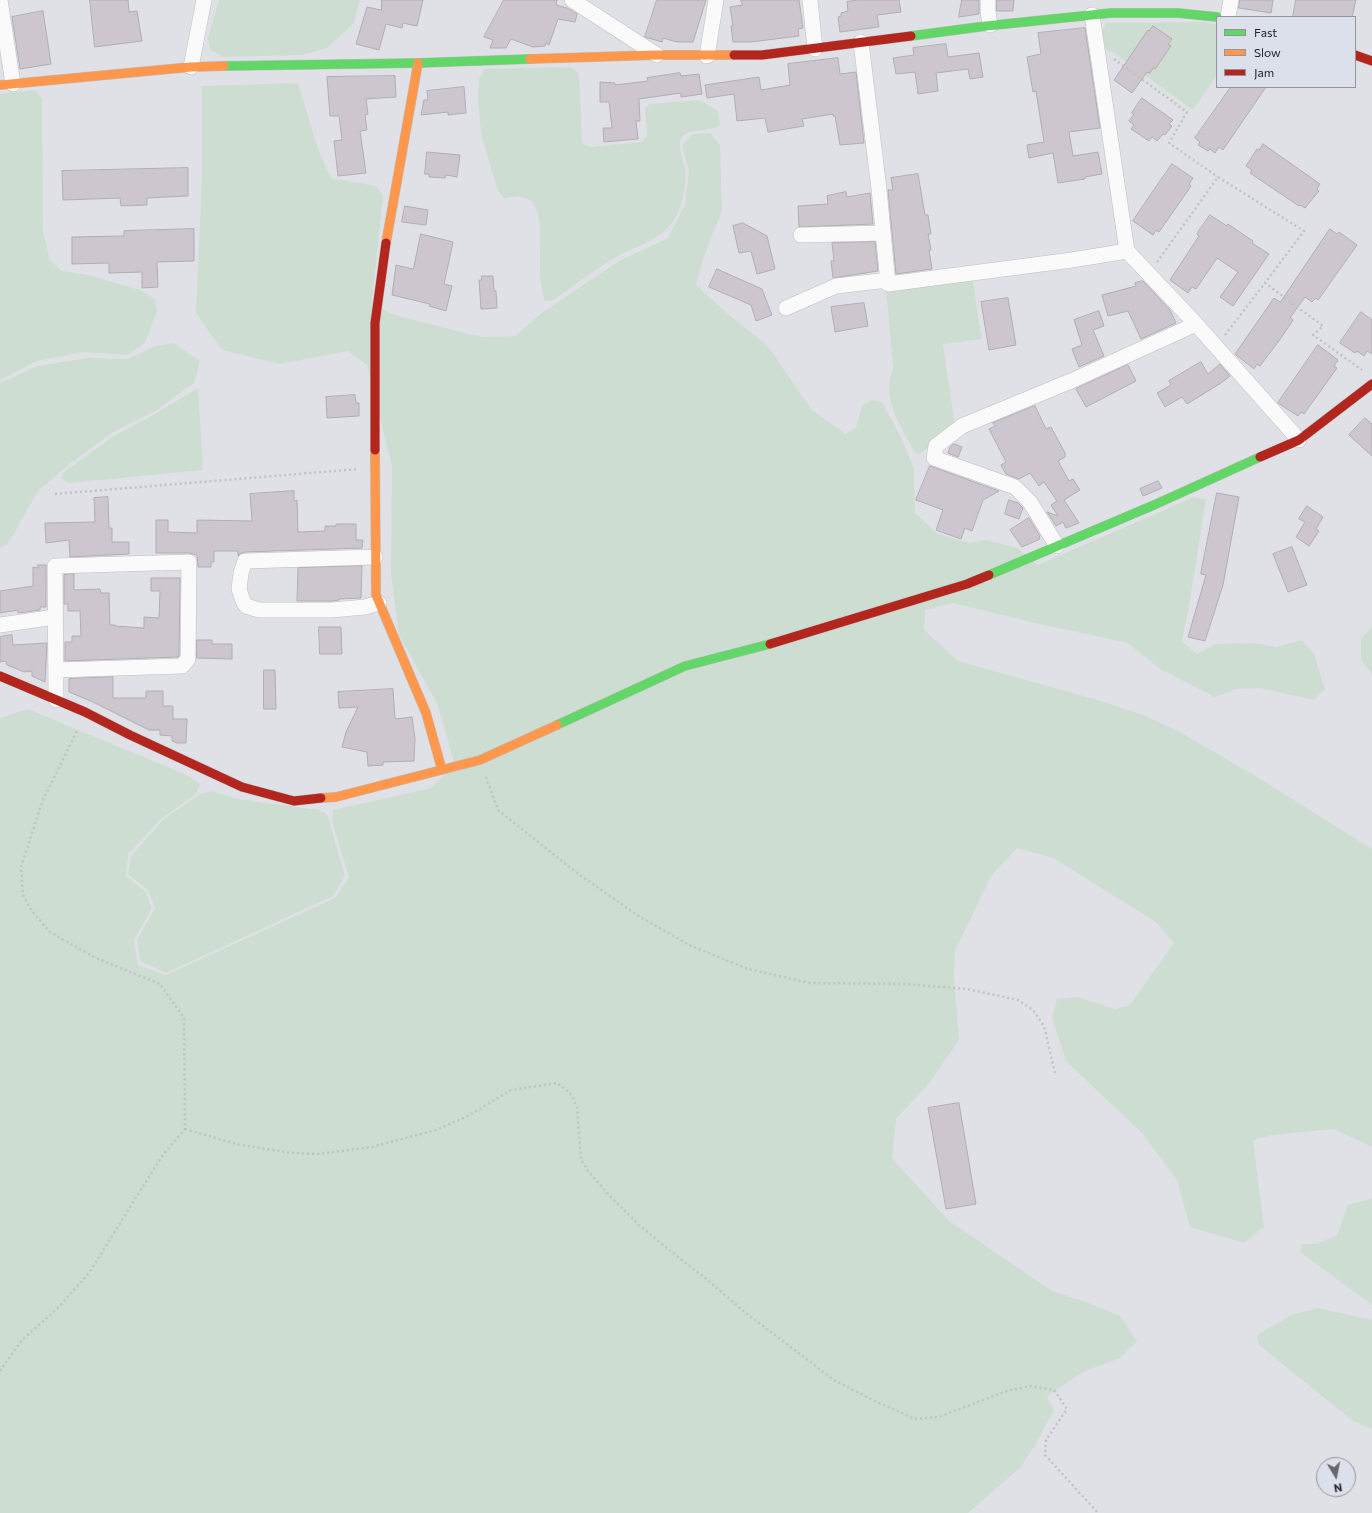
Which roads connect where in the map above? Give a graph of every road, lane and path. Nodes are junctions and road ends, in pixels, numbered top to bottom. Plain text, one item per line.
1 (0, 0) edge
2 (204, 0) edge
3 (572, 0) edge
4 (716, 0) edge
5 (810, 0) edge
6 (988, 0) edge
7 (1230, 0) edge
8 (1112, 7) edge
9 (1179, 7) edge
10 (1092, 15) junction
11 (1228, 16) edge
12 (1216, 18) edge
13 (990, 25) junction
14 (861, 42) junction
15 (815, 49) junction
16 (1098, 54) junction
17 (656, 55) junction
18 (1356, 55) edge
19 (707, 56) junction
20 (1372, 61) edge
21 (418, 63) junction
22 (191, 67) junction
23 (7, 84) edge
24 (1218, 177) junction
25 (883, 234) junction
26 (801, 235) dead end
27 (1127, 251) junction
28 (1157, 262) dead end
29 (888, 280) junction
30 (1265, 282) junction
31 (786, 308) dead end
32 (1196, 324) junction
33 (1216, 348) junction
34 (1366, 374) dead end
35 (1372, 384) edge
36 (1299, 440) junction
37 (376, 468) junction
38 (55, 494) dead end
39 (1058, 546) junction
40 (375, 557) junction
41 (379, 603) junction
42 (55, 617) junction
43 (0, 625) edge
44 (56, 670) junction
45 (0, 676) edge
46 (56, 700) junction
47 (85, 712) junction
48 (480, 760) junction
49 (442, 770) junction
50 (1055, 1073) dead end
51 (185, 1129) junction
52 (0, 1371) edge
53 (1098, 1513) edge

1 - 23 street
2 - 22 street
3 - 17 street
4 - 19 street
5 - 15 street
6 - 13 street
7 - 11 street
8 - 9 street
8 - 10 street
9 - 12 street
10 - 13 street
10 - 16 street
13 - 14 street
14 - 15 street
14 - 25 street
15 - 19 street
16 - 24 path
16 - 27 street
17 - 19 street
17 - 21 street
18 - 20 street
21 - 22 street
21 - 37 street
22 - 23 street
24 - 28 path
24 - 30 path
25 - 26 street
25 - 29 street
27 - 29 street
27 - 32 street
29 - 31 street
30 - 33 path
30 - 34 path
32 - 33 street
32 - 39 street
33 - 36 street
35 - 36 street
36 - 39 street
37 - 38 path
37 - 40 street
39 - 48 street
40 - 41 street
40 - 41 street
41 - 49 street
42 - 43 street
42 - 44 street
42 - 44 street
44 - 46 street
45 - 46 street
46 - 47 street
47 - 49 street
47 - 51 path
48 - 49 street
48 - 50 path
51 - 52 path
51 - 53 path

